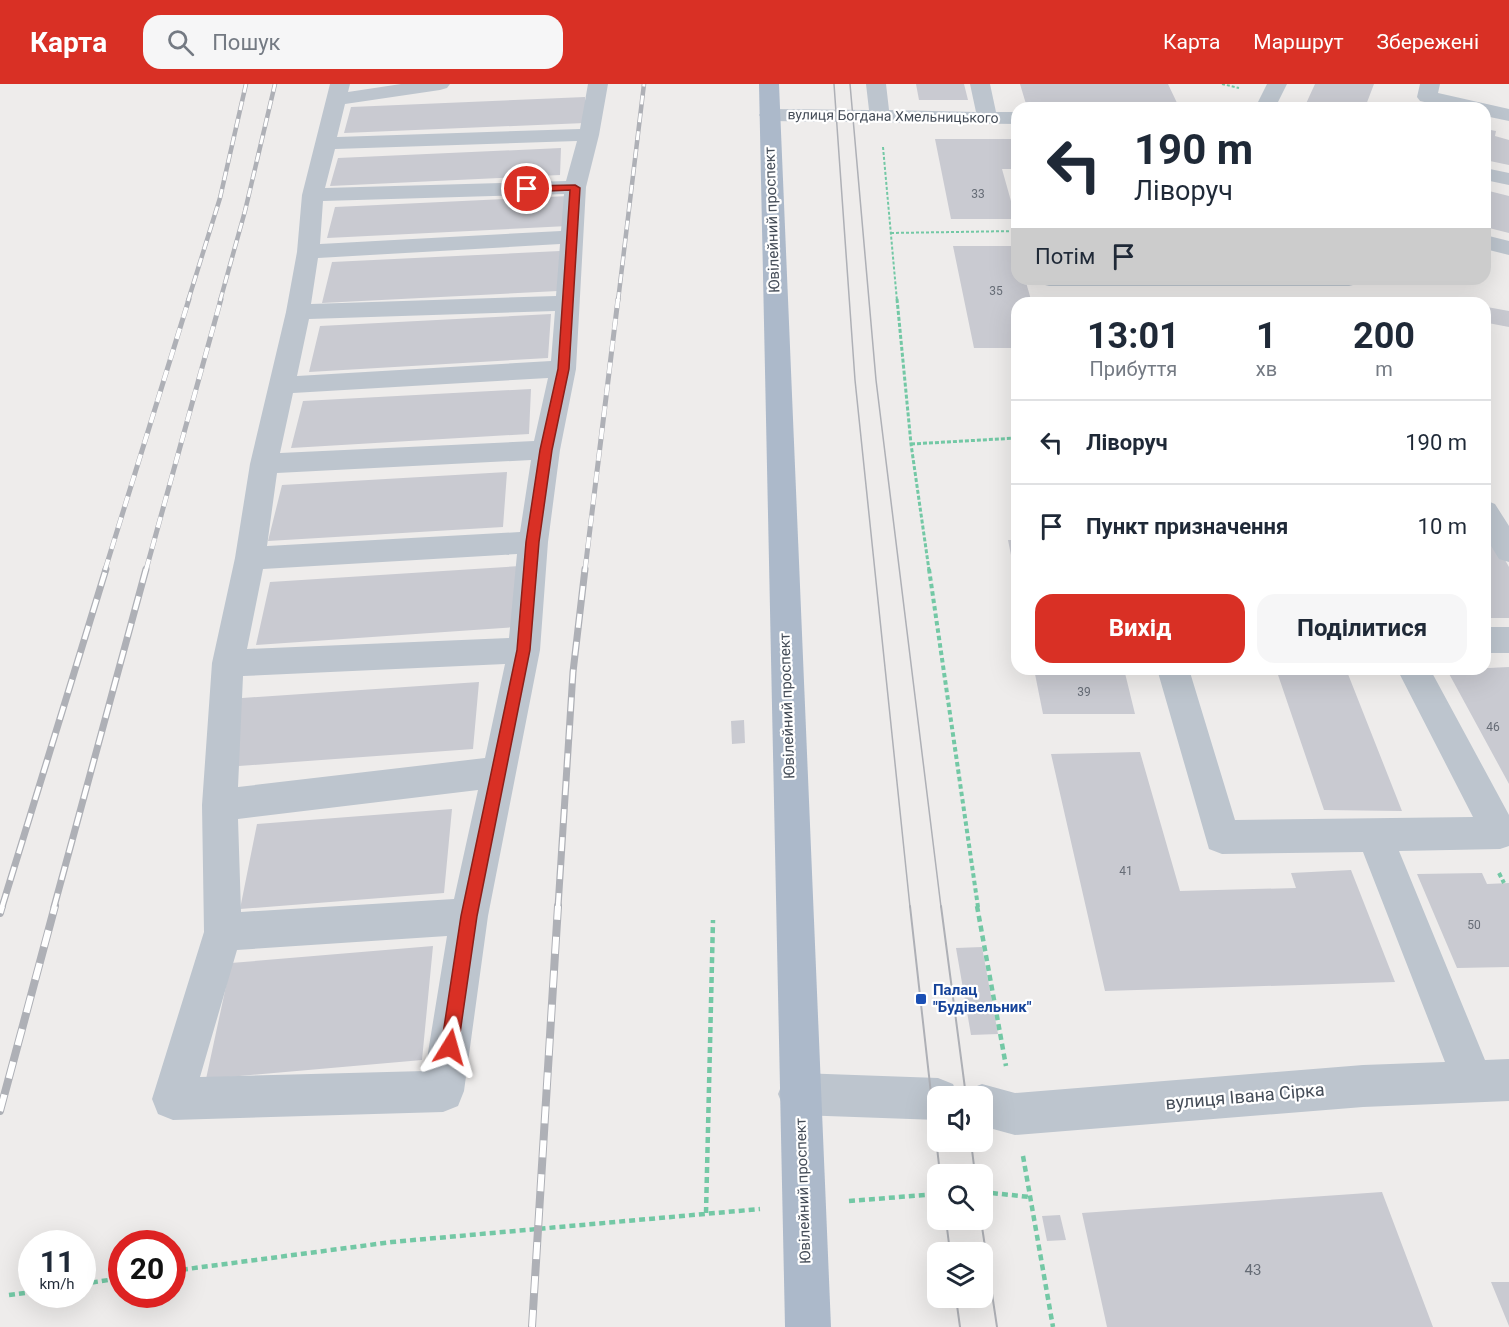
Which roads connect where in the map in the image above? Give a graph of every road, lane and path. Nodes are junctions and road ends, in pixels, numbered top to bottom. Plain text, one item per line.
1 (440, 84) edge
2 (598, 84) edge
3 (876, 84) edge
4 (980, 84) edge
5 (1277, 84) edge
6 (1430, 84) edge
7 (339, 92) edge
8 (769, 100) edge
9 (1268, 102) edge
10 (1450, 102) edge
11 (1491, 111) edge
12 (880, 115) junction
13 (1509, 115) edge
14 (987, 118) junction
15 (1011, 118) edge
16 (589, 135) junction
17 (327, 143) junction
18 (1491, 175) edge
19 (1509, 179) edge
20 (575, 188) junction
21 (313, 195) junction
22 (1011, 231) edge
23 (891, 234) junction
24 (572, 237) junction
25 (1491, 244) edge
26 (1509, 248) edge
27 (308, 252) junction
28 (568, 303) junction
29 (298, 312) junction
30 (563, 369) junction
31 (283, 385) junction
32 (1011, 438) edge
33 (911, 444) junction
34 (546, 450) junction
35 (264, 464) junction
36 (1491, 521) edge
37 (532, 542) junction
38 (1509, 551) edge
39 (250, 558) junction
40 (1491, 640) edge
41 (1509, 640) edge
42 (524, 650) junction
43 (228, 663) junction
44 (1175, 675) edge
45 (1416, 675) edge
46 (498, 772) junction
47 (220, 805) junction
48 (1374, 835) junction
49 (469, 916) junction
50 (713, 920) dead end
51 (223, 933) junction
52 (1491, 1080) edge
53 (799, 1094) junction
54 (927, 1099) edge
55 (999, 1110) edge
56 (993, 1193) edge
57 (927, 1195) edge
58 (1030, 1197) junction
59 (803, 1205) junction
60 (706, 1213) junction
61 (186, 1269) edge
62 (18, 1294) edge
63 (9, 1295) dead end
64 (808, 1327) edge
65 (1053, 1327) edge

1 - 7 street
2 - 16 street
3 - 12 street
4 - 14 street
5 - 9 street
6 - 10 street
7 - 17 street
8 - 12 street, вулиця Богдана Хмельницького
8 - 53 main road, Ювілейний проспект
11 - 13 street
12 - 14 street, вулиця Богдана Хмельницького
12 - 23 path
14 - 15 street, вулиця Богдана Хмельницького
16 - 17 street
16 - 20 street
17 - 21 street
18 - 19 street
20 - 21 street
20 - 24 street
21 - 27 street
22 - 23 path
23 - 33 path
24 - 27 street
24 - 28 street
25 - 26 street
27 - 29 street
28 - 29 street
28 - 30 street
29 - 31 street
30 - 31 street
30 - 34 street
31 - 35 street
32 - 33 path
33 - 55 path
34 - 35 street
34 - 37 street
35 - 39 street
36 - 38 street
37 - 39 street
37 - 42 street
39 - 43 street
40 - 41 street
42 - 43 street
42 - 46 street
43 - 47 street
44 - 48 street
45 - 48 street
46 - 47 street
46 - 49 street
47 - 51 street
48 - 52 street
49 - 51 street
49 - 51 street
50 - 60 path
52 - 55 street, вулиця Івана Сірка
53 - 54 street
53 - 59 main road, Ювілейний проспект
55 - 58 path
56 - 58 path
57 - 59 path
58 - 65 path
59 - 60 path
59 - 64 main road, Ювілейний проспект
60 - 61 path
62 - 63 path

